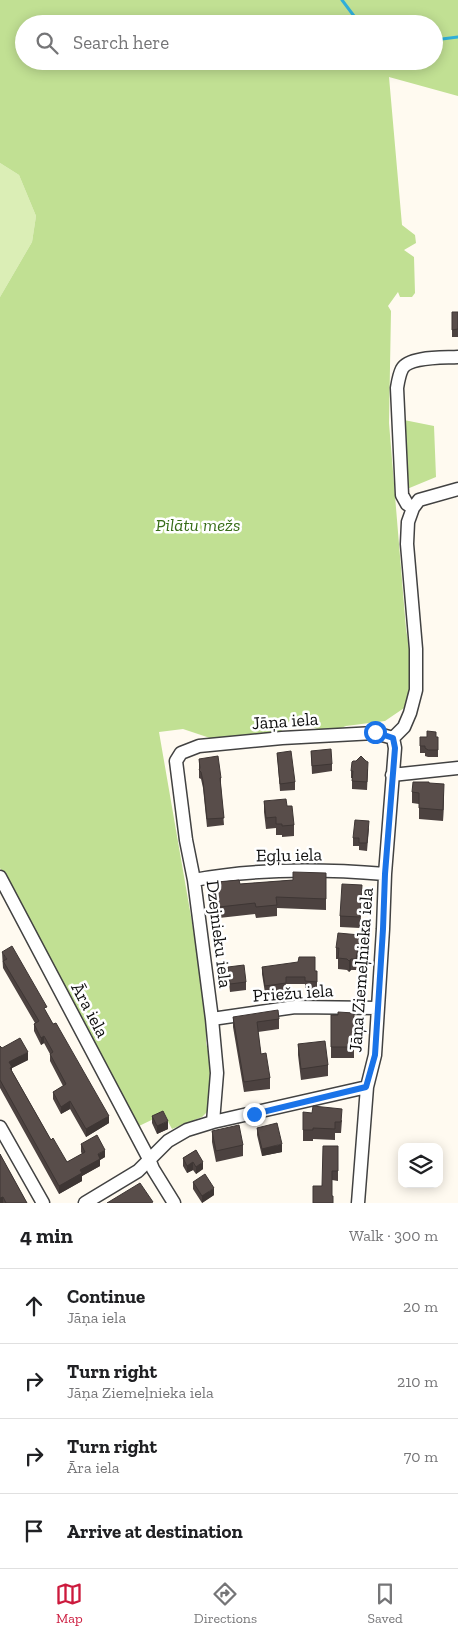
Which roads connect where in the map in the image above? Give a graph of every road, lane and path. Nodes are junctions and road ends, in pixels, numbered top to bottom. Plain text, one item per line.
1 (458, 357) edge
2 (458, 489) edge
3 (413, 508) junction
4 (393, 738) junction
5 (181, 753) joint
6 (458, 768) edge
7 (392, 775) junction
8 (385, 874) junction
9 (0, 877) edge
10 (194, 880) junction
11 (378, 1008) junction
12 (212, 1019) junction
13 (366, 1087) junction
14 (213, 1122) junction
15 (0, 1127) edge
16 (149, 1158) junction
17 (43, 1203) edge
18 (85, 1203) edge
19 (174, 1203) edge
20 (358, 1203) edge

1 - 3 street
2 - 3 street
3 - 4 street
4 - 5 street, Jāņa iela
4 - 7 street, Jāņa Ziemeļnieka iela
5 - 10 street, Dzejnieku iela
6 - 7 street
7 - 8 street, Jāņa Ziemeļnieka iela
8 - 10 street, Egļu iela
8 - 11 street, Jāņa Ziemeļnieka iela
9 - 16 street, Āra iela
10 - 12 street, Dzejnieku iela
11 - 12 street, Priežu iela
11 - 13 street, Jāņa Ziemeļnieka iela
12 - 14 street, Dzejnieku iela
13 - 14 street
13 - 20 street, Jāņa Ziemeļnieka iela
14 - 16 street
15 - 17 street
16 - 18 street
16 - 19 street, Āra iela

